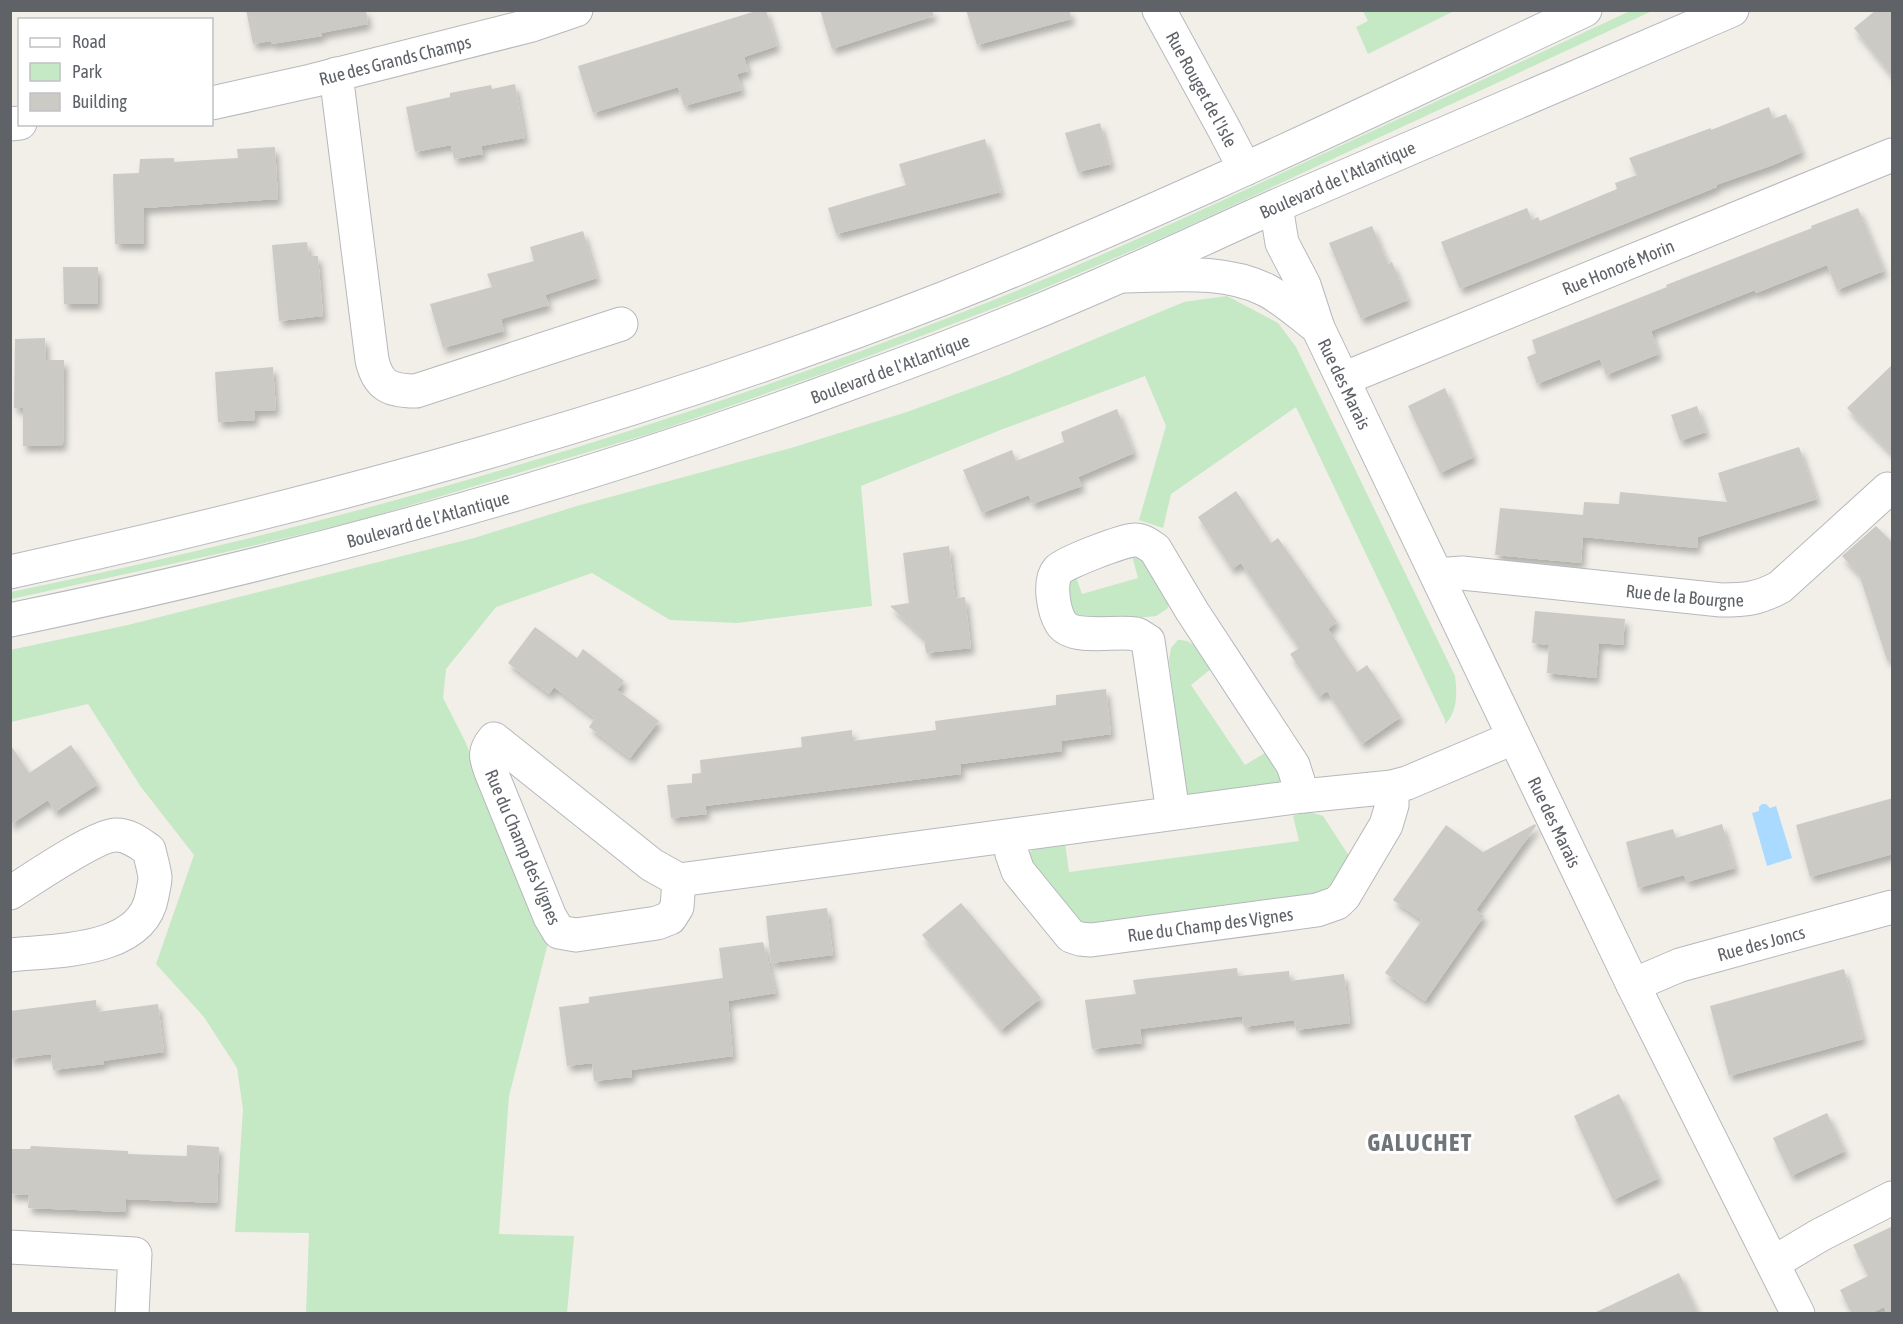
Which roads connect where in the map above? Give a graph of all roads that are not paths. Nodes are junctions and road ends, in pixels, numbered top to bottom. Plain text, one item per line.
1 (576, 10) edge
2 (1159, 10) edge
3 (1585, 10) edge
4 (1732, 10) edge
5 (530, 18) edge
6 (336, 74) junction
7 (213, 104) edge
8 (1893, 156) edge
9 (1245, 169) junction
10 (1276, 206) junction
11 (1121, 276) junction
12 (621, 324) dead end
13 (1318, 328) junction
14 (1343, 379) junction
15 (1893, 490) edge
16 (10, 572) edge
17 (1437, 575) junction
18 (1192, 610) junction
19 (10, 620) edge
20 (1148, 641) junction
21 (1513, 738) junction
22 (1392, 787) junction
23 (1303, 796) junction
24 (1173, 813) junction
25 (1009, 836) junction
26 (679, 880) junction
27 (10, 893) edge
28 (1893, 907) edge
29 (10, 955) edge
30 (1633, 986) junction
31 (1893, 1198) edge
32 (10, 1247) edge
33 (1773, 1263) junction
34 (132, 1314) edge
35 (1798, 1314) edge

1 - 5 street, Rue des Grands Champs
2 - 9 street, Rue Rouget de l'Isle
3 - 9 street
4 - 10 street, Boulevard de l'Atlantique
5 - 6 street, Rue des Grands Champs
6 - 7 street, Rue des Grands Champs
6 - 12 street
8 - 14 street, Rue Honoré Morin
9 - 16 street
10 - 11 street, Boulevard de l'Atlantique
10 - 13 street, Rue des Marais
11 - 13 street, Rue des Marais
11 - 19 street, Boulevard de l'Atlantique
13 - 14 street, Rue des Marais
14 - 17 street, Rue des Marais
15 - 17 street, Rue de la Bourgne
17 - 21 street, Rue des Marais
18 - 20 street
18 - 20 street
18 - 23 street
20 - 24 street
21 - 22 street
21 - 30 street, Rue des Marais
22 - 23 street
22 - 25 street, Rue du Champ des Vignes
23 - 24 street
24 - 25 street
25 - 26 street
26 - 26 street, Rue du Champ des Vignes
27 - 29 street
28 - 30 street, Rue des Joncs
30 - 33 street, Rue des Marais
31 - 33 street
32 - 34 street
33 - 35 street, Rue des Marais

